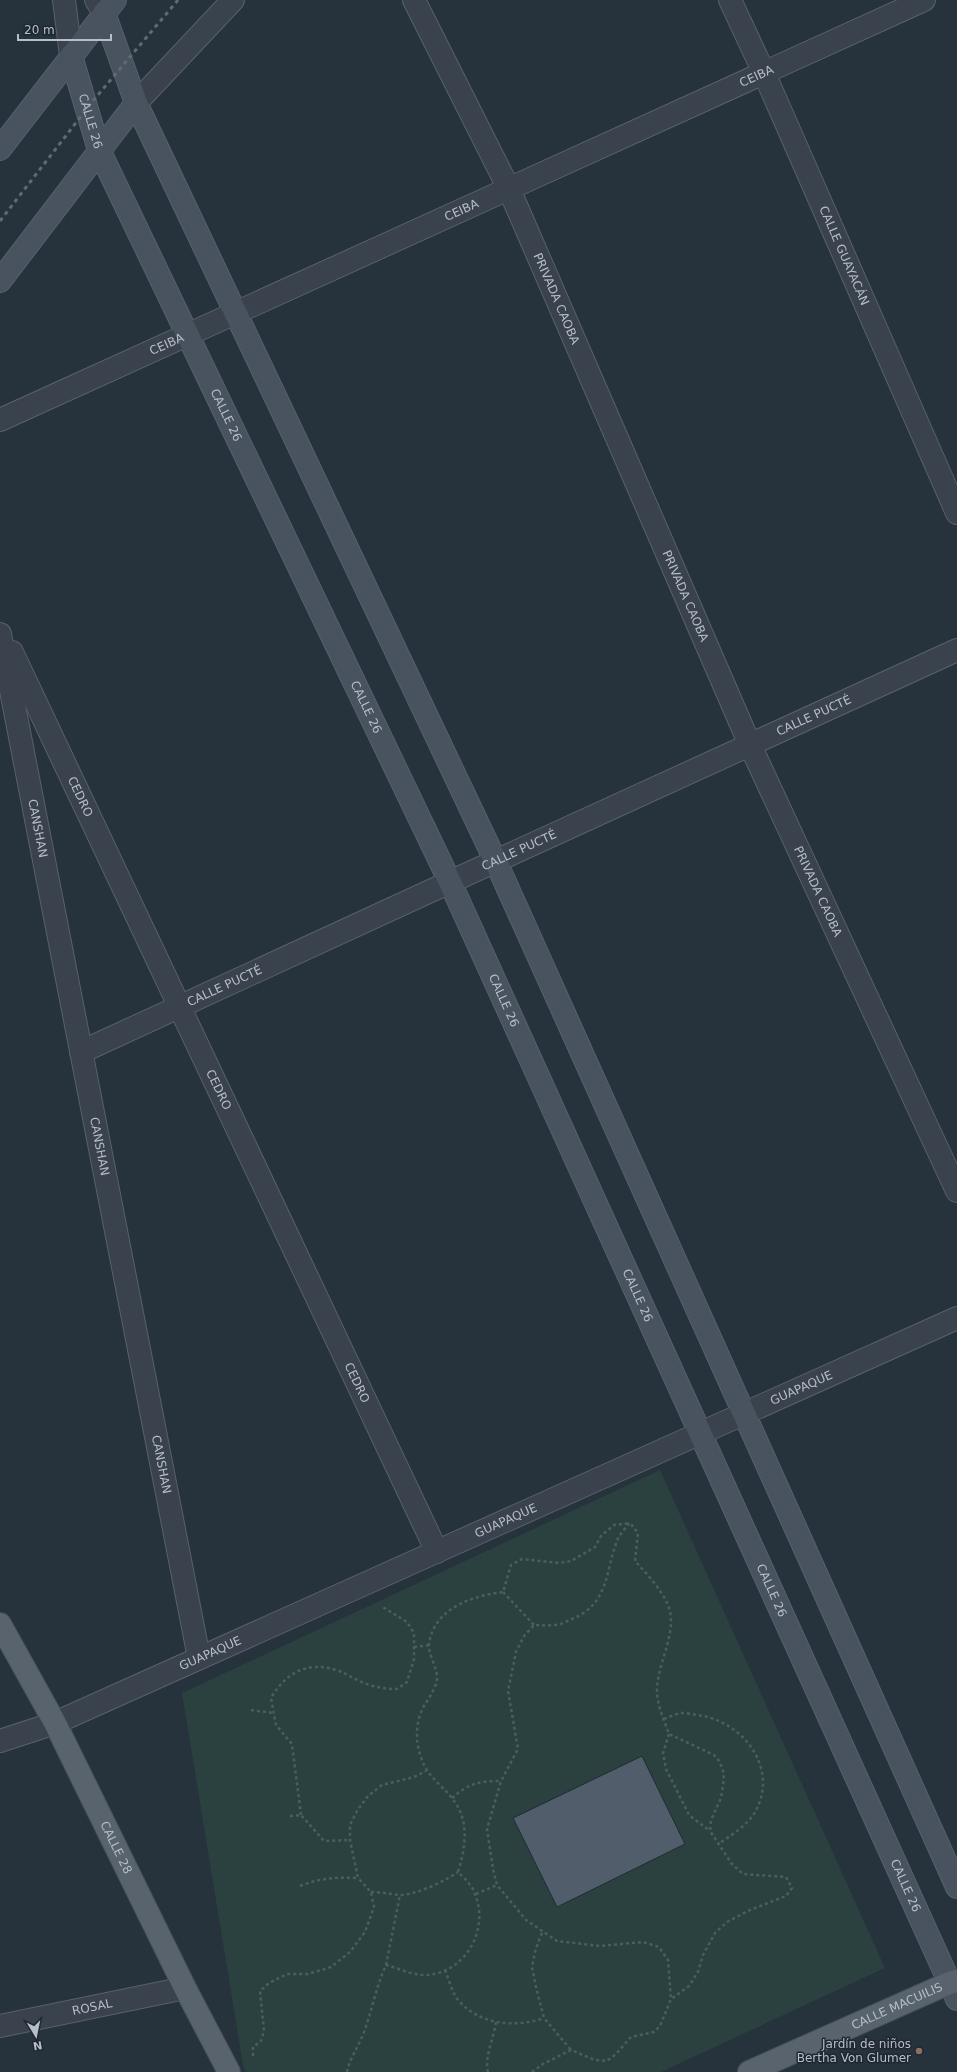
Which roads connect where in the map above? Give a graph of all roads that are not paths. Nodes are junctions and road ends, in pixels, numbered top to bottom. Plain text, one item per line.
1 (64, 0) edge
2 (232, 0) edge
3 (414, 0) edge
4 (730, 0) edge
5 (924, 0) edge
6 (105, 4) edge
7 (71, 56) junction
8 (764, 73) junction
9 (136, 103) junction
10 (0, 149) edge
11 (99, 150) junction
12 (508, 189) junction
13 (0, 282) edge
14 (236, 313) junction
15 (188, 335) junction
16 (0, 420) edge
17 (957, 513) edge
18 (0, 628) edge
19 (0, 634) edge
20 (957, 650) edge
21 (750, 745) junction
22 (496, 862) junction
23 (450, 882) junction
24 (180, 1006) junction
25 (81, 1052) junction
26 (957, 1191) edge
27 (957, 1318) edge
28 (744, 1414) junction
29 (700, 1433) junction
30 (437, 1552) junction
31 (0, 1624) edge
32 (199, 1658) junction
33 (55, 1723) junction
34 (0, 1740) edge
35 (957, 1887) edge
36 (185, 1988) junction
37 (954, 1988) edge
38 (0, 2026) edge
39 (229, 2072) edge
40 (749, 2072) edge

1 - 7 street, CALLE 26
2 - 9 street
3 - 12 street, PRIVADA CAOBA
4 - 8 street, CALLE GUAYACÁN
5 - 8 street, CEIBA
6 - 7 main road
6 - 9 main road
7 - 10 main road
7 - 11 main road, CALLE 26
8 - 12 street, CEIBA
8 - 17 street, CALLE GUAYACÁN
9 - 11 main road
9 - 14 main road
11 - 13 main road
11 - 15 main road, CALLE 26
12 - 14 street, CEIBA
12 - 21 street, PRIVADA CAOBA
14 - 15 street, CEIBA
14 - 22 main road
15 - 16 street, CEIBA
15 - 23 main road, CALLE 26
18 - 24 street, CEDRO
19 - 25 street, CANSHAN
20 - 21 street, CALLE PUCTÉ
21 - 22 street, CALLE PUCTÉ
21 - 26 street, PRIVADA CAOBA
22 - 23 street, CALLE PUCTÉ
22 - 28 main road
23 - 24 street, CALLE PUCTÉ
23 - 29 main road, CALLE 26
24 - 25 street, CALLE PUCTÉ
24 - 30 street, CEDRO
25 - 32 street, CANSHAN
27 - 28 street, GUAPAQUE
28 - 29 street, GUAPAQUE
28 - 35 main road
29 - 30 street, GUAPAQUE
29 - 37 main road, CALLE 26
30 - 32 street, GUAPAQUE
31 - 33 main road, CALLE 28
32 - 33 street, GUAPAQUE
33 - 34 street, GUAPAQUE
33 - 36 main road, CALLE 28
36 - 38 street, ROSAL
36 - 39 main road, CALLE 28
37 - 40 main road, CALLE MACUILIS

